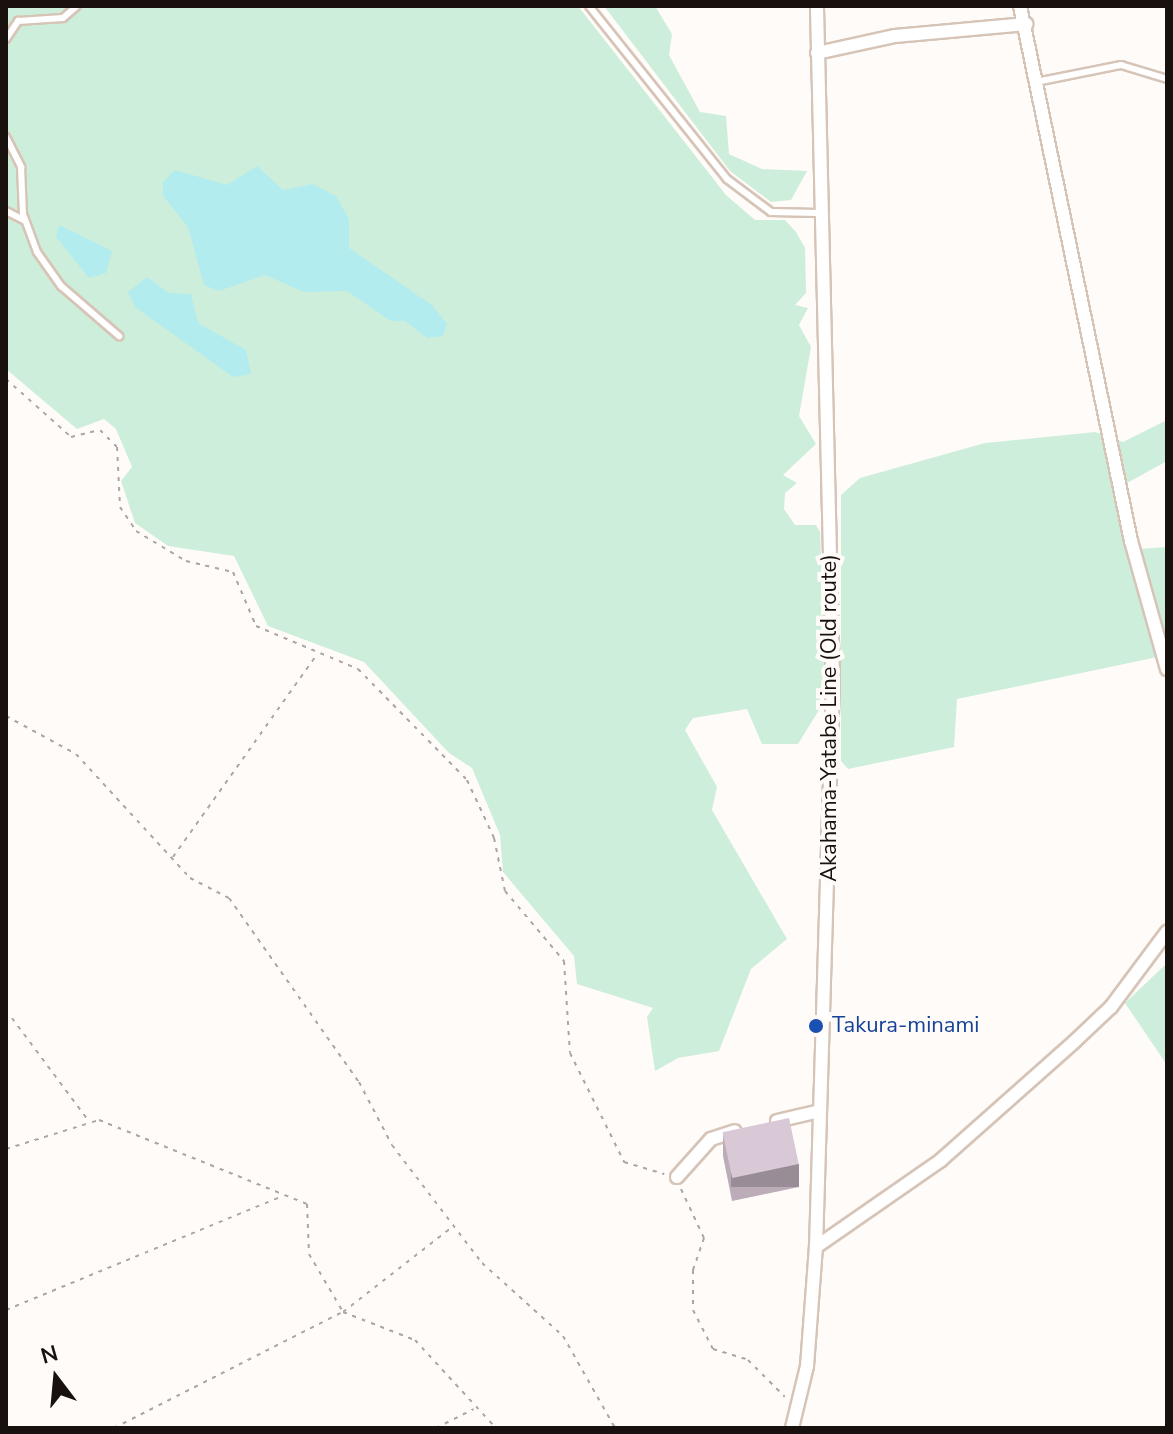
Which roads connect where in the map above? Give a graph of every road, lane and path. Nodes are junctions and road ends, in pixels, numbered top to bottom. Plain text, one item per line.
1 (77, 6) edge
2 (589, 6) edge
3 (817, 6) edge
4 (1020, 6) edge
5 (1026, 24) junction
6 (6, 39) edge
7 (817, 53) junction
8 (1167, 79) edge
9 (1041, 81) junction
10 (6, 137) edge
11 (21, 200) junction
12 (7, 211) edge
13 (818, 213) junction
14 (24, 220) junction
15 (119, 336) dead end
16 (6, 379) edge
17 (318, 653) junction
18 (1167, 669) edge
19 (6, 716) edge
20 (172, 858) junction
21 (1167, 932) edge
22 (12, 1018) dead end
23 (820, 1111) junction
24 (88, 1121) junction
25 (763, 1125) edge
26 (749, 1128) edge
27 (6, 1149) edge
28 (677, 1177) junction
29 (283, 1195) junction
30 (453, 1226) junction
31 (816, 1247) junction
32 (6, 1310) edge
33 (343, 1312) junction
34 (476, 1408) junction
35 (800, 1412) junction
36 (114, 1428) edge
37 (436, 1428) edge
38 (496, 1428) edge
39 (615, 1428) edge
40 (792, 1428) edge

1 - 6 lane
2 - 13 lane
3 - 7 street, Akahama-Yatabe Line (Old route)
4 - 5 street
5 - 7 street
5 - 9 street
7 - 13 street, Akahama-Yatabe Line (Old route)
8 - 9 lane
9 - 18 street
10 - 11 lane
11 - 12 lane
11 - 14 lane
12 - 14 lane
13 - 23 street, Akahama-Yatabe Line (Old route)
14 - 15 lane
16 - 17 path
17 - 20 path
17 - 28 path
19 - 20 path
20 - 30 path
21 - 31 street
22 - 24 path
23 - 25 street
23 - 31 street, Akahama-Yatabe Line (Old route)
24 - 27 path
24 - 29 path
26 - 28 street
28 - 35 path
29 - 32 path
29 - 33 path
30 - 33 path
30 - 39 path
31 - 35 street, Akahama-Yatabe Line (Old route)
33 - 34 path
33 - 36 path
34 - 37 path
34 - 38 path
35 - 40 street, Akahama-Yatabe Line (Old route)

